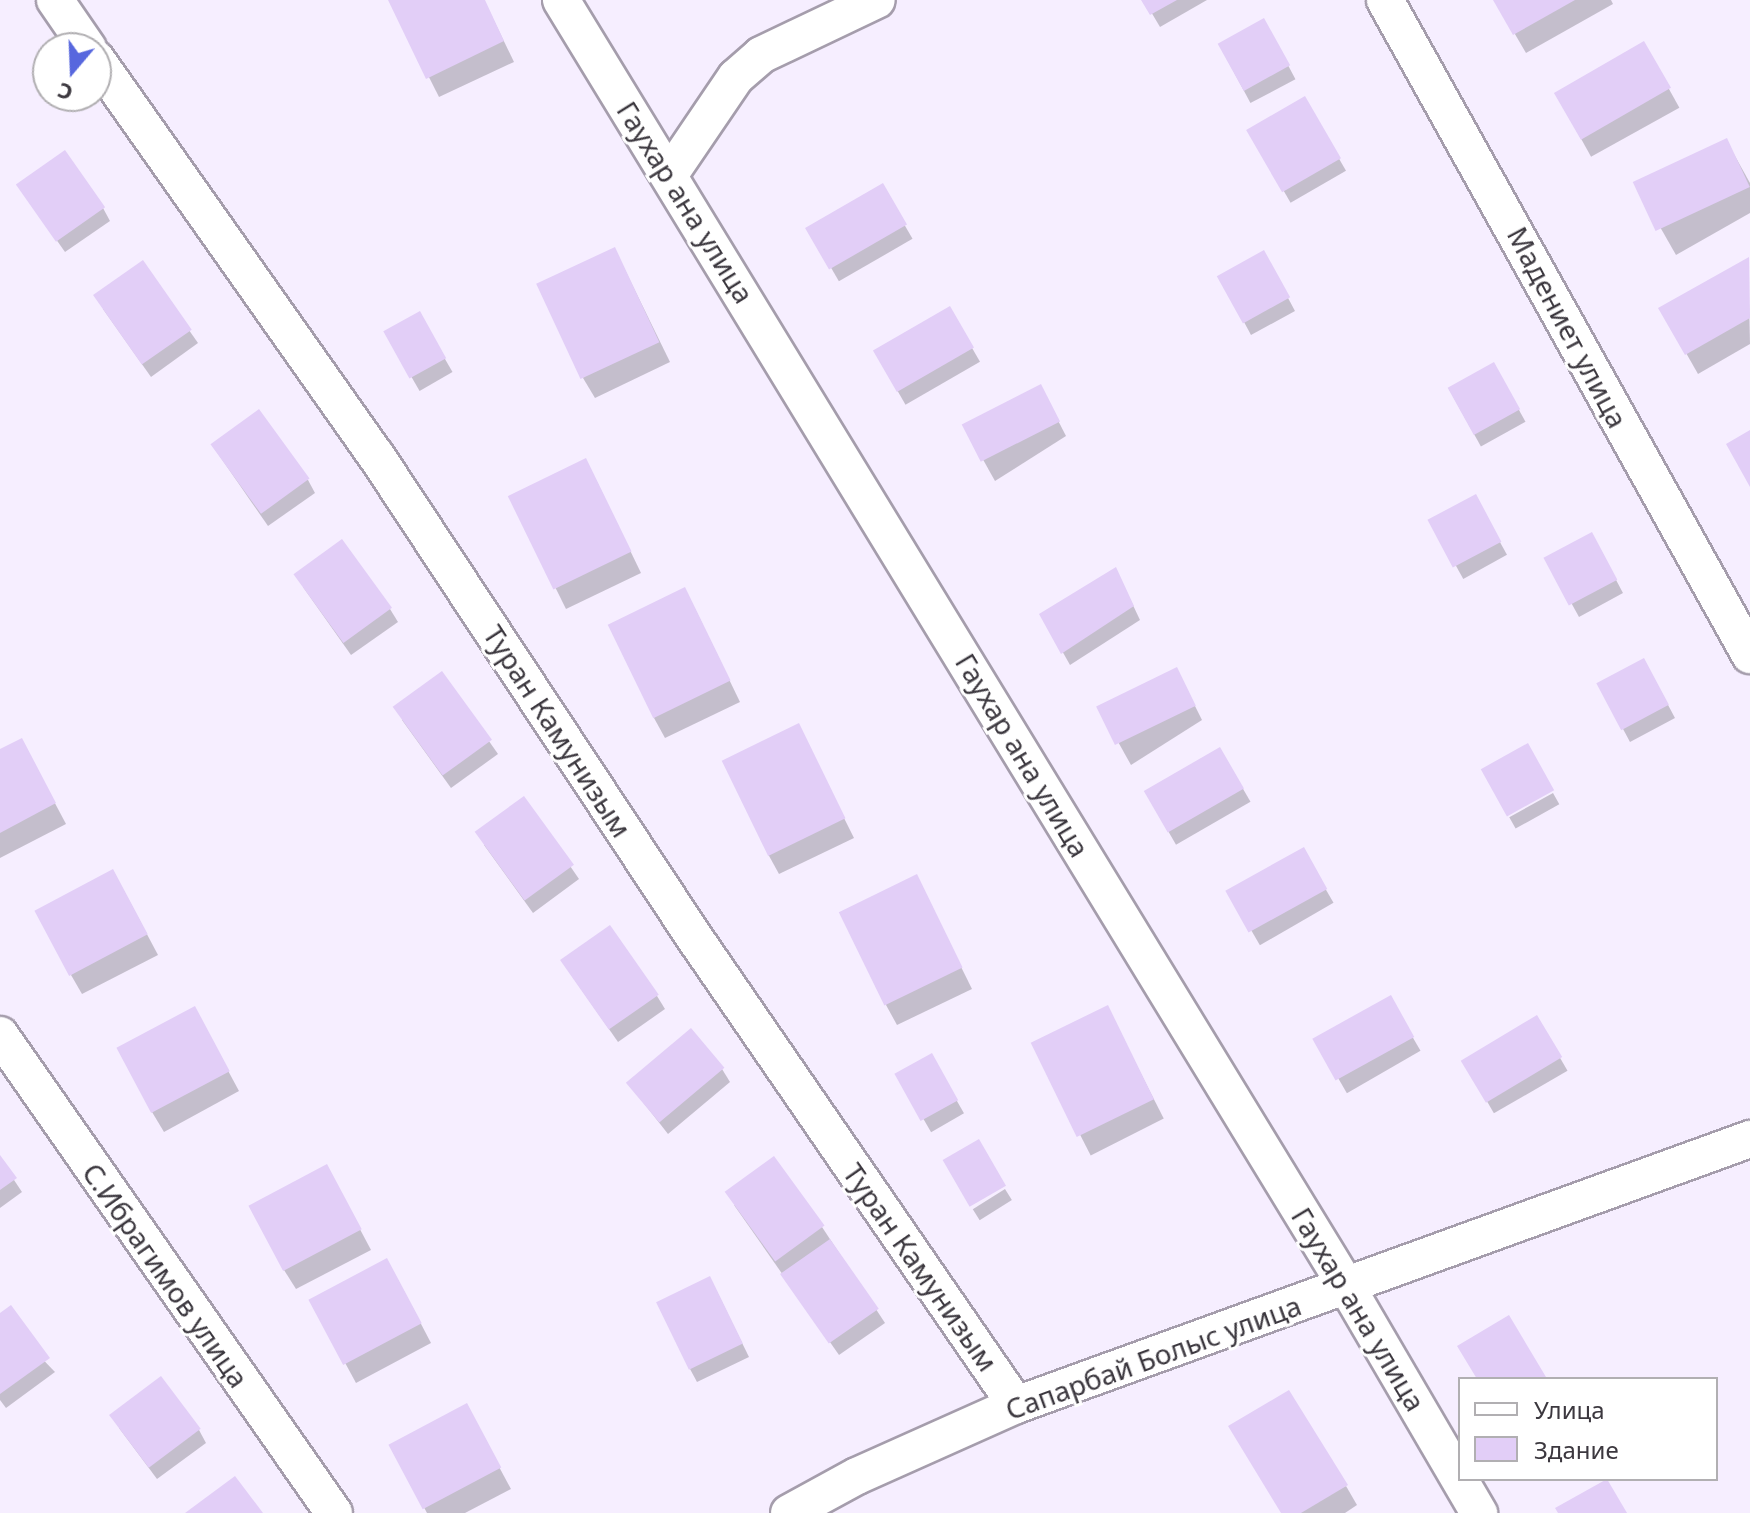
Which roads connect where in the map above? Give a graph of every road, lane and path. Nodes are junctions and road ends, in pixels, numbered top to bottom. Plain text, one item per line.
1 (55, 0) edge
2 (561, 0) edge
3 (877, 0) edge
4 (1385, 0) edge
5 (77, 32) edge
6 (112, 82) edge
7 (670, 174) junction
8 (1750, 655) edge
9 (0, 1035) edge
10 (1750, 1139) edge
11 (1347, 1287) junction
12 (1016, 1405) junction
13 (1458, 1477) edge
14 (1460, 1481) edge
15 (334, 1513) edge
16 (789, 1513) edge
17 (1479, 1513) edge

1 - 5 street
2 - 7 street, Гаухар ана улица
3 - 7 street
4 - 8 street, Мадениет улица
6 - 12 street, Туран Камунизым
7 - 11 street, Гаухар ана улица
9 - 15 street, С.Ибрагимов улица
10 - 11 street, Сапарбай Болыс улица
11 - 12 street, Сапарбай Болыс улица
11 - 13 street, Гаухар ана улица
12 - 16 street, Сапарбай Болыс улица
14 - 17 street, Гаухар ана улица

